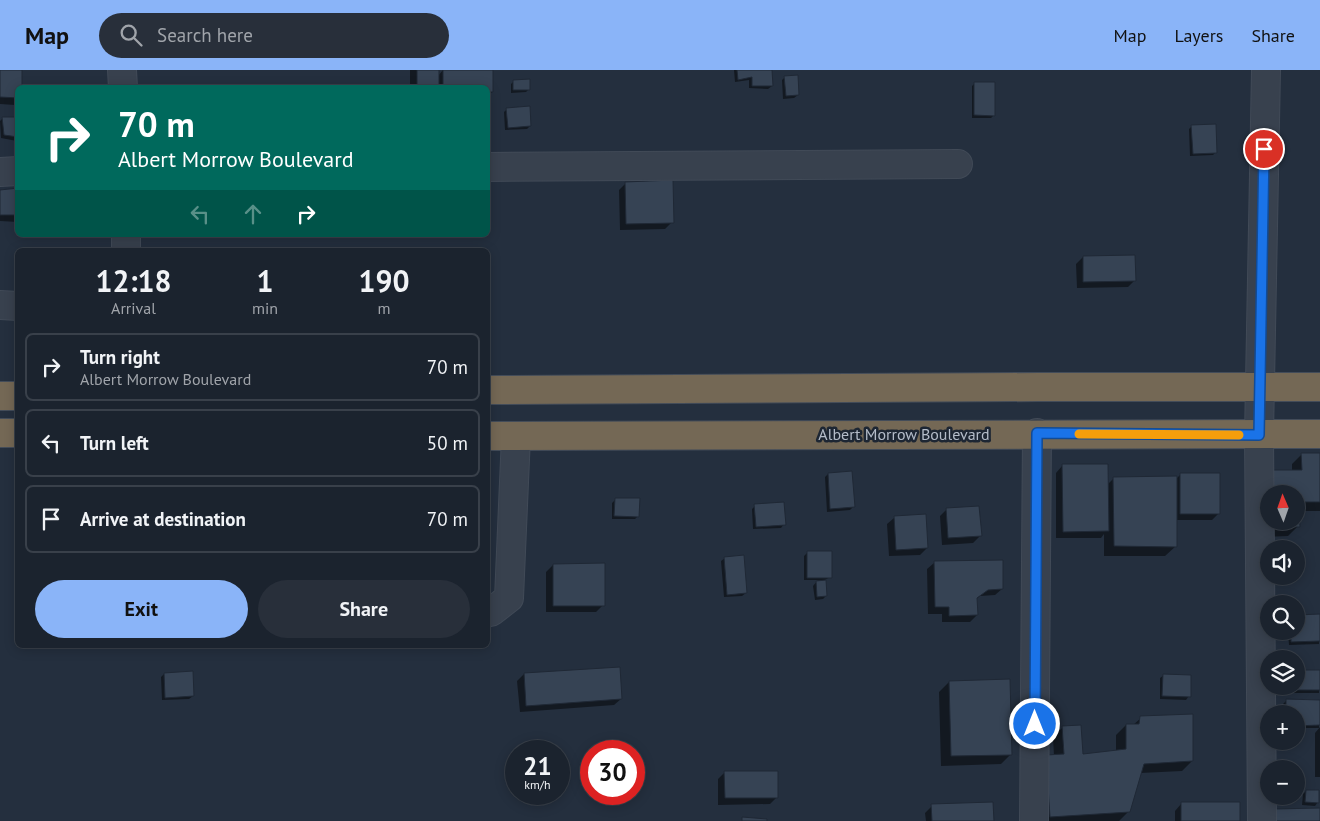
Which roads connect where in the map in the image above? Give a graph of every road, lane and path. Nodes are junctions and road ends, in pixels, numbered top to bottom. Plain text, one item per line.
1 (122, 70) edge
2 (1266, 70) edge
3 (123, 85) edge
4 (958, 164) dead end
5 (490, 167) edge
6 (15, 171) edge
7 (0, 172) edge
8 (0, 306) edge
9 (15, 306) edge
10 (1259, 387) junction
11 (1320, 387) edge
12 (490, 390) edge
13 (0, 396) edge
14 (15, 396) edge
15 (0, 433) edge
16 (15, 433) edge
17 (1037, 433) junction
18 (1320, 434) edge
19 (1259, 435) junction
20 (490, 436) edge
21 (516, 436) junction
22 (490, 612) edge
23 (1034, 821) edge
24 (1262, 821) edge

1 - 3 street
2 - 10 street
4 - 5 street
6 - 7 street
8 - 9 street
10 - 11 highway
10 - 12 highway
10 - 19 street
13 - 14 highway
15 - 16 highway
17 - 19 highway, Albert Morrow Boulevard
17 - 21 highway, Albert Morrow Boulevard
17 - 23 street
18 - 19 highway, Albert Morrow Boulevard
19 - 24 street
20 - 21 highway, Albert Morrow Boulevard
21 - 22 street

